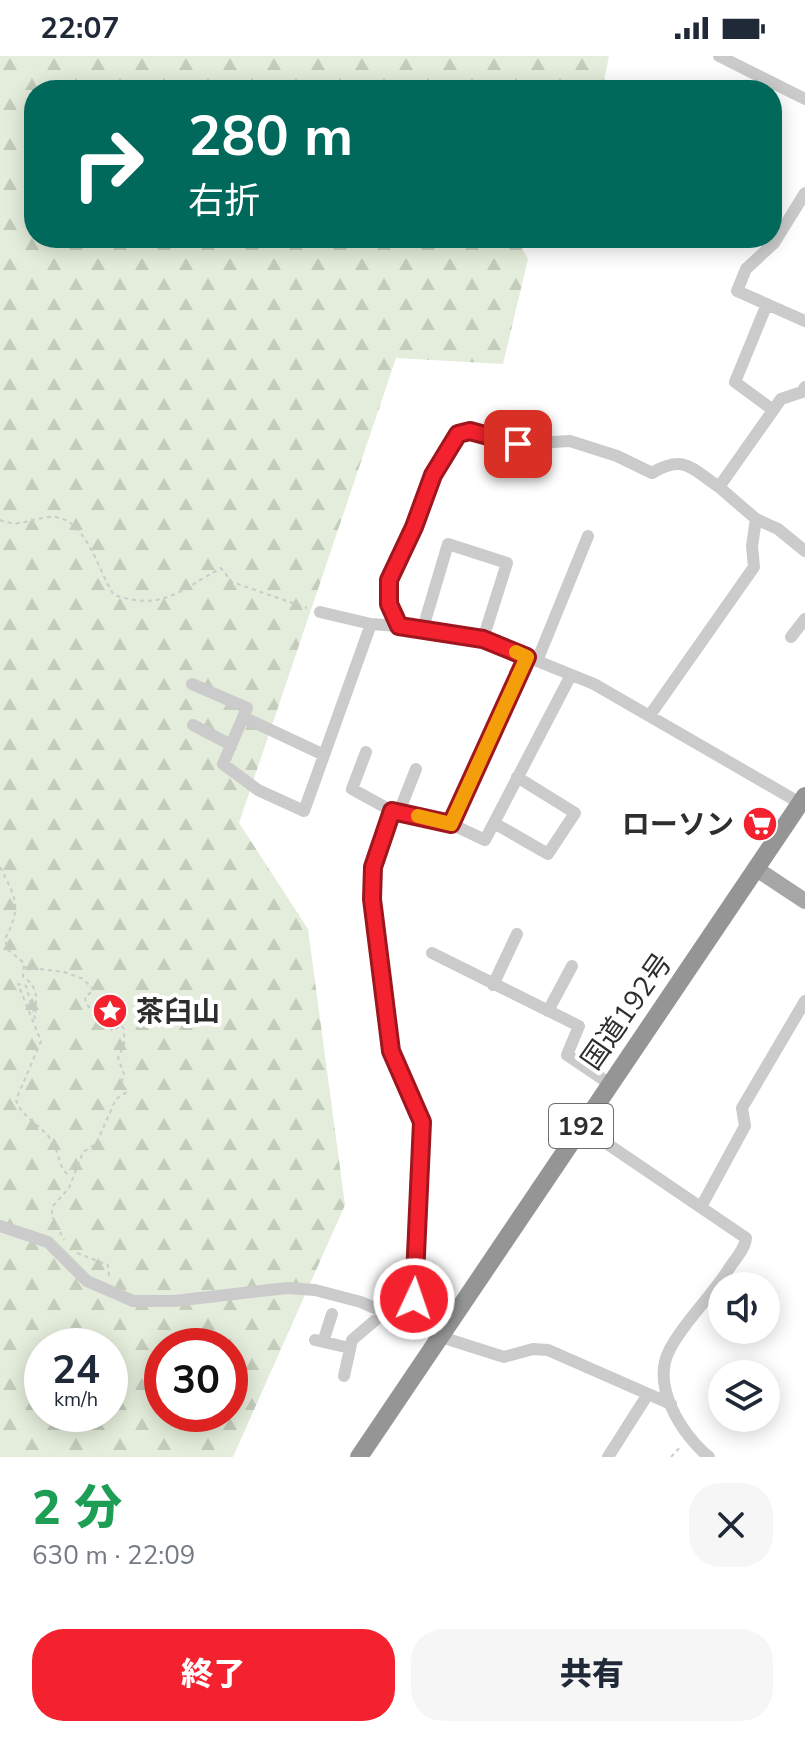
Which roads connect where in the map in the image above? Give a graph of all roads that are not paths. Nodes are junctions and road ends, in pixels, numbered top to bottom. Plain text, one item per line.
1 (719, 56) edge
2 (767, 80) edge
3 (782, 88) edge
4 (805, 99) edge
5 (805, 193) edge
6 (782, 230) edge
7 (769, 248) edge
8 (767, 304) junction
9 (805, 321) edge
10 (805, 387) edge
11 (773, 410) junction
12 (719, 487) junction
13 (756, 519) junction
14 (588, 536) dead end
15 (805, 551) edge
16 (320, 612) road end
17 (805, 619) edge
18 (371, 624) junction
19 (399, 626) junction
20 (423, 628) junction
21 (791, 637) dead end
22 (483, 639) junction
23 (532, 659) junction
24 (571, 675) junction
25 (192, 684) dead end
26 (650, 715) junction
27 (243, 717) junction
28 (193, 725) dead end
29 (231, 745) junction
30 (366, 752) dead end
31 (324, 755) junction
32 (416, 769) dead end
33 (517, 777) junction
34 (803, 800) edge
35 (396, 812) junction
36 (494, 823) junction
37 (451, 824) junction
38 (758, 870) junction
39 (805, 901) edge
40 (517, 934) dead end
41 (432, 953) dead end
42 (572, 966) dead end
43 (493, 985) junction
44 (805, 1001) edge
45 (548, 1011) junction
46 (610, 1084) junction
47 (581, 1126) junction
48 (702, 1205) junction
49 (0, 1226) edge
50 (386, 1311) junction
51 (332, 1314) dead end
52 (405, 1319) junction
53 (438, 1336) junction
54 (350, 1348) junction
55 (344, 1376) dead end
56 (648, 1394) junction
57 (671, 1404) junction
58 (359, 1457) edge
59 (608, 1457) edge
60 (709, 1457) edge

1 - 2 street
3 - 4 street
5 - 6 street
7 - 8 street
8 - 9 street
8 - 11 street
10 - 11 street
11 - 12 street
12 - 13 street
12 - 19 street
13 - 15 street
13 - 26 street
14 - 23 street
16 - 18 street
17 - 21 street
18 - 19 street
18 - 31 street
19 - 20 street
20 - 22 street
20 - 22 street
22 - 23 street
23 - 24 street
23 - 37 street
24 - 26 street
24 - 33 street
25 - 27 street
26 - 34 street
27 - 29 street
27 - 31 street
28 - 29 street
29 - 31 street
30 - 35 street
32 - 35 street
33 - 36 street
33 - 36 street
34 - 38 highway, 国道192号 / 192
35 - 37 street
35 - 52 street
36 - 37 street
38 - 39 main road
38 - 46 highway, 国道192号 / 192
40 - 43 street
41 - 43 street
42 - 45 street
43 - 45 street
44 - 48 street
45 - 46 street
46 - 47 highway, 国道192号 / 192
47 - 48 street
47 - 53 highway, 国道192号 / 192
48 - 57 street
49 - 50 street
50 - 52 street
50 - 54 street
51 - 54 street
52 - 53 street
53 - 56 street
53 - 58 highway, 国道192号 / 192
54 - 55 street
56 - 57 street
56 - 59 street
57 - 60 street

